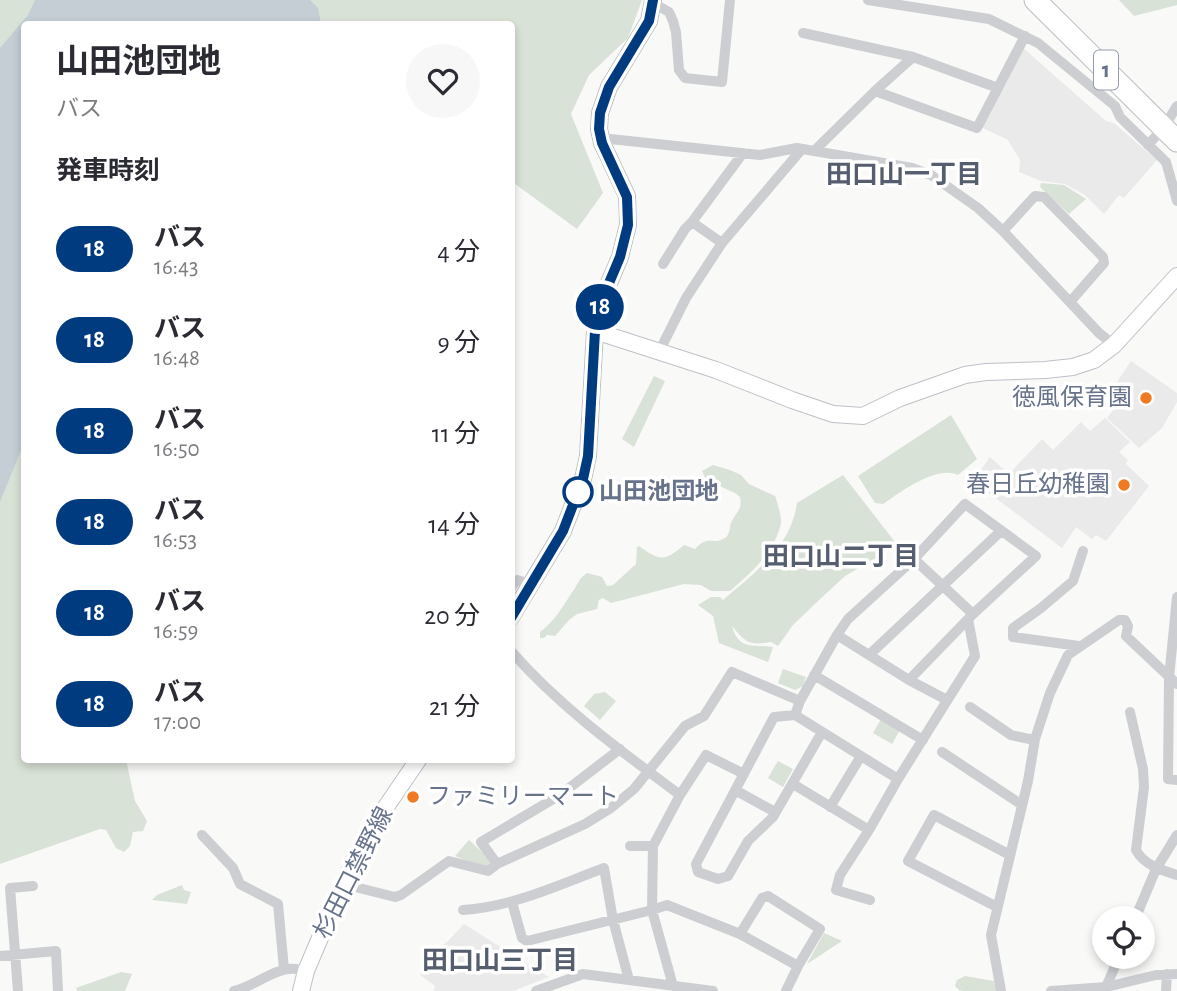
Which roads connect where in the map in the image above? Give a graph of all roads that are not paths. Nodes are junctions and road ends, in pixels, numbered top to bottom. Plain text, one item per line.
1 (730, 0) edge
2 (868, 0) edge
3 (1035, 0) edge
4 (1048, 0) edge
5 (653, 1) edge
6 (803, 33) dead end
7 (1025, 36) junction
8 (913, 57) junction
9 (998, 88) junction
10 (875, 91) junction
11 (1173, 124) edge
12 (601, 138) junction
13 (1148, 145) junction
14 (808, 150) junction
15 (743, 153) junction
16 (1177, 201) edge
17 (692, 222) junction
18 (1003, 231) junction
19 (722, 243) junction
20 (663, 264) dead end
21 (1177, 276) edge
22 (1070, 302) junction
23 (595, 331) junction
24 (1114, 345) junction
25 (659, 352) junction
26 (1001, 531) junction
27 (1083, 551) dead end
28 (914, 559) junction
29 (515, 582) edge
30 (530, 584) junction
31 (943, 586) junction
32 (1177, 597) edge
33 (515, 610) edge
34 (971, 616) junction
35 (1175, 623) edge
36 (836, 635) junction
37 (1079, 646) junction
38 (869, 655) junction
39 (515, 656) edge
40 (814, 675) junction
41 (909, 680) junction
42 (1173, 681) edge
43 (947, 700) junction
44 (800, 701) junction
45 (970, 707) dead end
46 (1130, 712) dead end
47 (795, 715) junction
48 (822, 732) junction
49 (923, 740) junction
50 (1034, 740) junction
51 (620, 749) junction
52 (942, 752) dead end
53 (861, 756) junction
54 (416, 763) edge
55 (649, 772) junction
56 (744, 774) junction
57 (898, 779) junction
58 (1177, 780) edge
59 (793, 784) junction
60 (735, 790) junction
61 (680, 795) junction
62 (1022, 805) junction
63 (830, 807) junction
64 (775, 812) junction
65 (869, 831) junction
66 (202, 835) dead end
67 (1177, 835) edge
68 (629, 846) dead end
69 (653, 846) junction
70 (1010, 855) junction
71 (497, 863) junction
72 (1156, 869) junction
73 (1177, 875) edge
74 (343, 884) junction
75 (33, 886) dead end
76 (870, 900) dead end
77 (512, 902) junction
78 (1140, 906) edge
79 (997, 907) junction
80 (463, 910) dead end
81 (652, 910) junction
82 (613, 920) junction
83 (740, 934) junction
84 (15, 954) junction
85 (0, 956) edge
86 (798, 966) junction
87 (1114, 969) edge
88 (284, 970) junction
89 (306, 971) junction
90 (1172, 974) edge
91 (629, 980) junction
92 (673, 986) junction
93 (1106, 987) junction
94 (18, 991) edge
95 (58, 991) edge
96 (234, 991) edge
97 (301, 991) edge
98 (536, 991) edge
99 (713, 991) edge
100 (786, 991) edge
101 (1001, 991) edge
102 (1051, 991) edge
103 (1166, 991) edge

1 - 5 street
2 - 7 street
3 - 11 highway, 1
4 - 11 highway, 1
5 - 12 main road
6 - 8 street
7 - 9 street
7 - 13 street
8 - 9 street
8 - 10 street
9 - 10 street
10 - 14 street
11 - 13 street
12 - 15 street
12 - 23 main road
13 - 16 street
14 - 15 street
14 - 18 street
14 - 19 street
15 - 17 street
17 - 19 street
17 - 20 street
18 - 22 street
18 - 22 street
19 - 25 street
21 - 24 main road
22 - 24 street
23 - 25 main road
23 - 30 main road
24 - 25 main road
26 - 28 street
26 - 31 street
26 - 34 street
27 - 37 street
28 - 31 street
28 - 36 street
29 - 30 street
30 - 33 main road
31 - 34 street
31 - 38 street
32 - 35 street
34 - 41 street
34 - 43 street
35 - 42 street
36 - 38 street
36 - 40 street
37 - 42 street
37 - 50 street
38 - 41 street
39 - 51 street
40 - 44 street
40 - 49 street
41 - 43 street
42 - 58 street
43 - 49 street
44 - 47 street
44 - 55 street
45 - 50 street
46 - 72 street
47 - 48 street
47 - 56 street
48 - 53 street
48 - 59 street
49 - 57 street
50 - 62 street
51 - 55 street
51 - 71 street
52 - 62 street
53 - 57 street
53 - 63 street
54 - 74 main road, 杉田口禁野線
55 - 61 street
55 - 71 street
56 - 60 street
56 - 61 street
57 - 65 street
59 - 63 street
59 - 64 street
60 - 64 street
60 - 64 street
61 - 69 street
62 - 70 street
63 - 65 street
65 - 76 street
66 - 88 street
67 - 72 street
68 - 69 street
69 - 81 street
70 - 79 street
70 - 79 street
71 - 74 street
72 - 73 street
72 - 78 street
74 - 89 main road, 杉田口禁野線
75 - 84 street
77 - 80 street
77 - 82 street
77 - 82 street
79 - 101 street
81 - 82 street
81 - 83 street
81 - 92 street
82 - 91 street
83 - 86 street
83 - 86 street
84 - 85 street
84 - 94 street
84 - 95 street
86 - 100 street
87 - 93 street
88 - 89 street
88 - 96 street
89 - 97 main road, 杉田口禁野線
90 - 93 street
90 - 103 street
91 - 92 street
91 - 98 street
92 - 99 street
93 - 102 street

